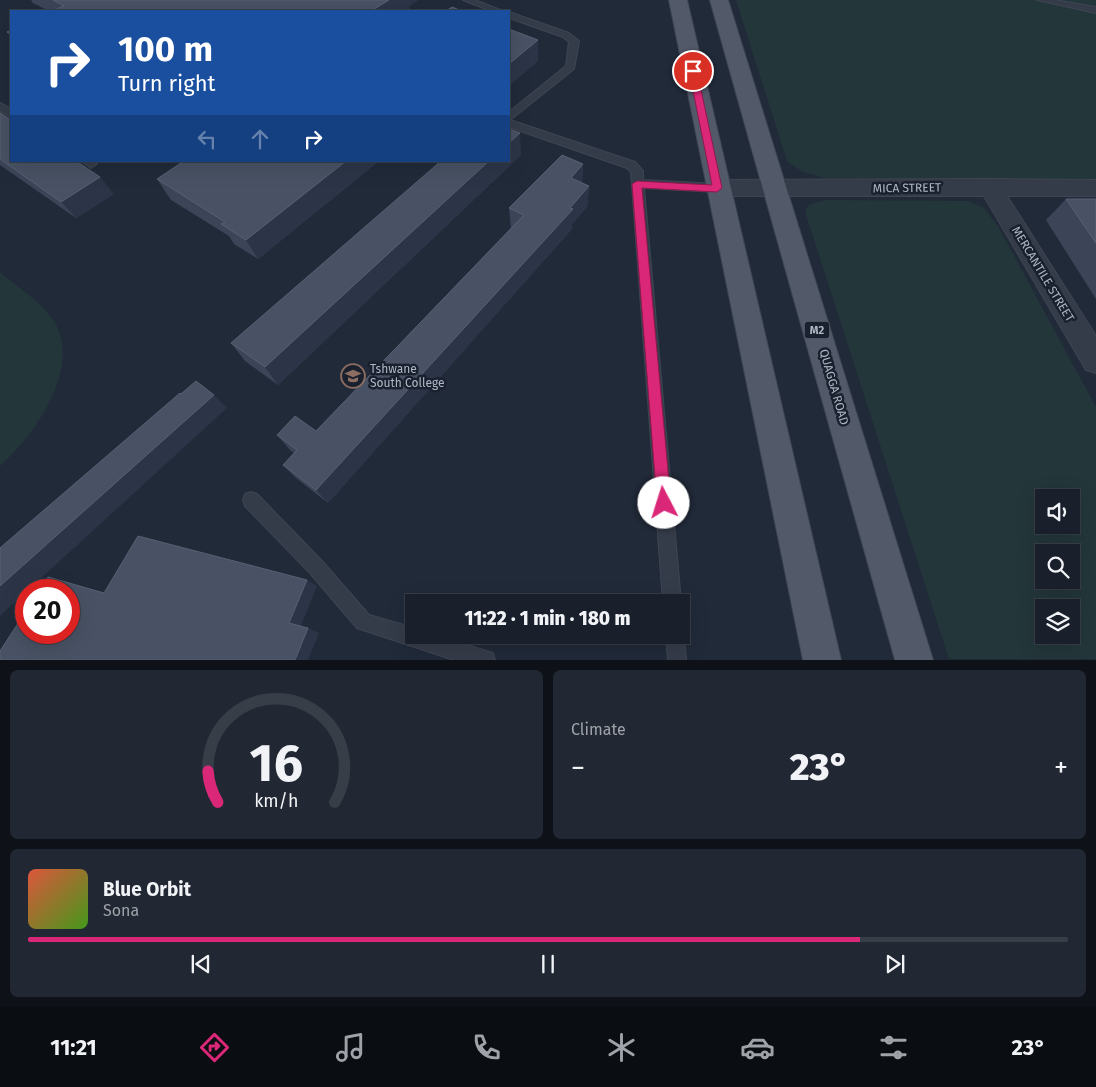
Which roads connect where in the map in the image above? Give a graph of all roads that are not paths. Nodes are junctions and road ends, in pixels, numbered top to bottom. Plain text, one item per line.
1 (467, 0) edge
2 (678, 0) edge
3 (720, 0) edge
4 (1041, 0) edge
5 (496, 10) edge
6 (1096, 10) edge
7 (510, 15) edge
8 (510, 116) edge
9 (510, 123) edge
10 (637, 184) junction
11 (990, 187) junction
12 (717, 188) junction
13 (1096, 188) edge
14 (776, 190) junction
15 (1096, 361) edge
16 (251, 500) dead end
17 (671, 594) edge
18 (676, 644) edge
19 (486, 660) edge
20 (677, 660) edge
21 (822, 660) edge
22 (914, 660) edge

1 - 5 lane
2 - 12 main road
3 - 14 main road, QUAGGA ROAD / M2
4 - 6 lane
7 - 8 lane
9 - 10 lane
10 - 12 lane
10 - 17 lane
11 - 13 street, MICA STREET
11 - 14 street, MICA STREET
11 - 15 street, MERCANTILE STREET
12 - 14 street, MICA STREET
12 - 21 main road
14 - 22 main road, QUAGGA ROAD / M2
16 - 19 lane
18 - 20 lane

